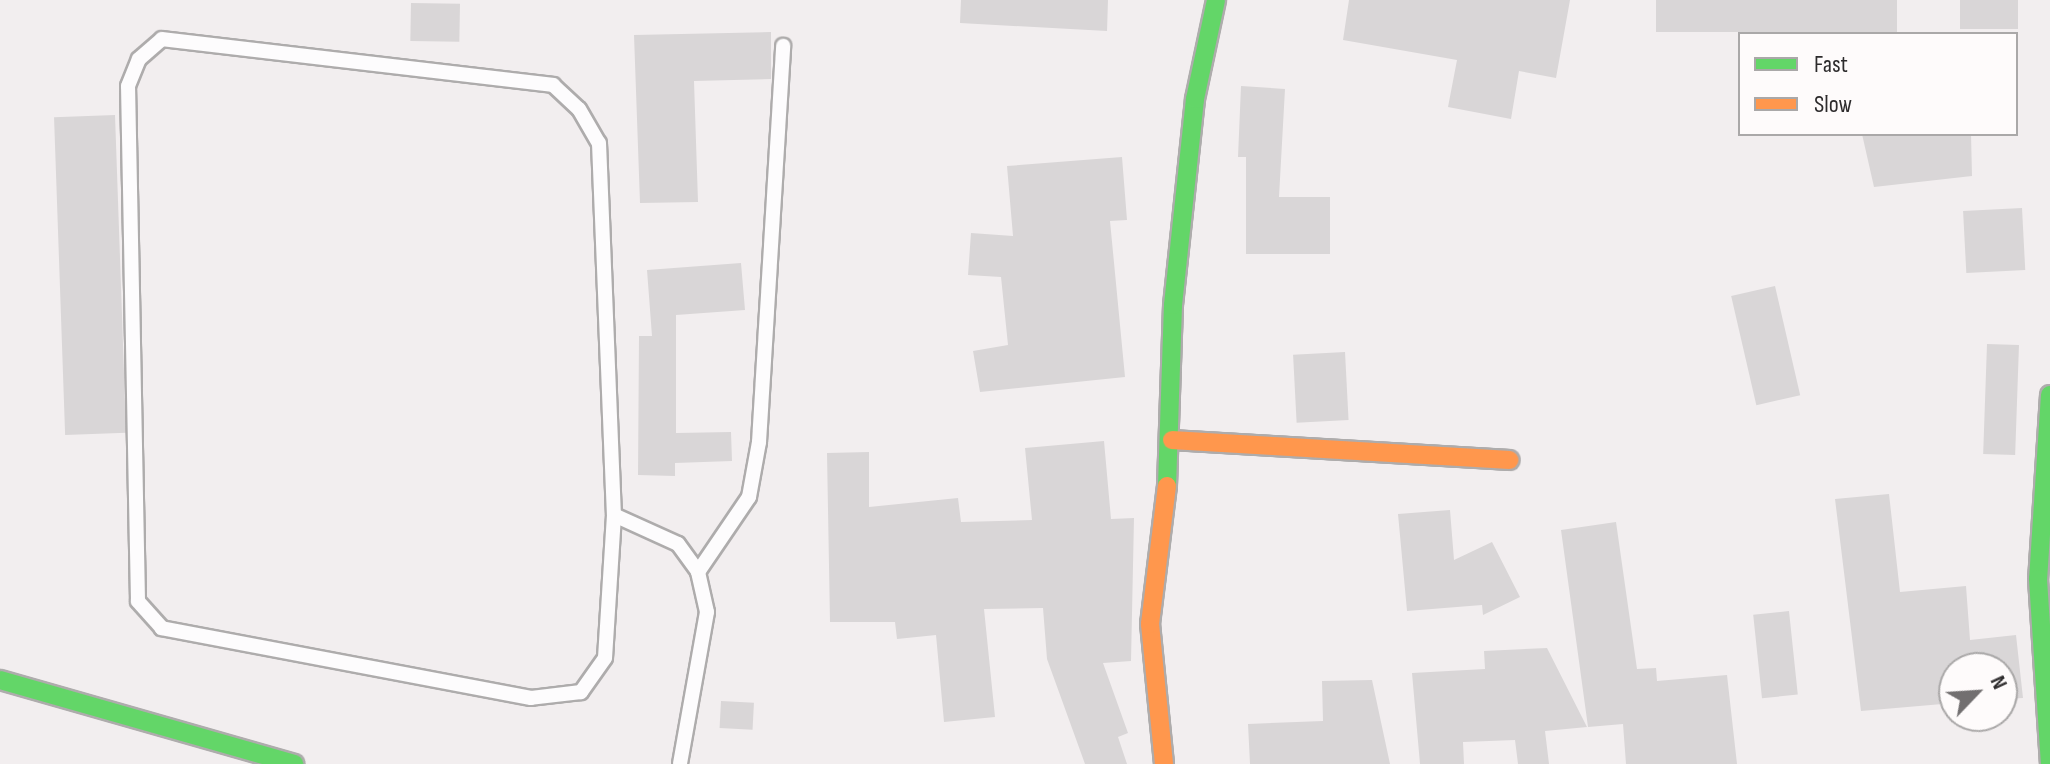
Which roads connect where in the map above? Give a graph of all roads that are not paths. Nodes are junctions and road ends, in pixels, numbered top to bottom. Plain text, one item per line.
1 (1216, 0) edge
2 (783, 46) dead end
3 (2050, 395) edge
4 (1172, 440) junction
5 (1509, 460) dead end
6 (614, 515) junction
7 (698, 572) junction
8 (0, 680) edge
9 (294, 764) edge
10 (680, 764) edge
11 (1164, 764) edge
12 (2050, 764) edge

1 - 4 street
2 - 7 lane
3 - 12 street
4 - 5 street
4 - 11 street
6 - 6 lane
6 - 7 lane
7 - 10 lane
8 - 9 street

